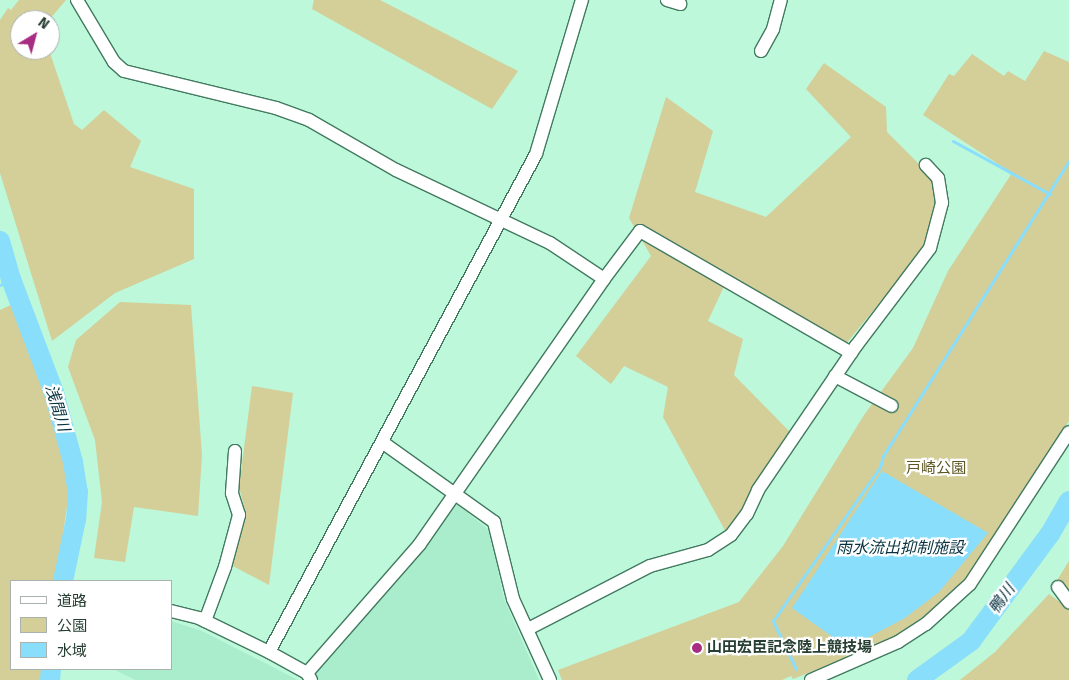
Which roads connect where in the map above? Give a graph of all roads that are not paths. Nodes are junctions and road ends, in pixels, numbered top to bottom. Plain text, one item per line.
1 (77, 0) edge
2 (582, 0) edge
3 (667, 0) edge
4 (782, 0) edge
5 (680, 4) dead end
6 (762, 51) dead end
7 (926, 165) dead end
8 (503, 221) junction
9 (604, 279) junction
10 (851, 353) junction
11 (835, 376) junction
12 (892, 406) dead end
13 (1069, 432) edge
14 (382, 442) junction
15 (234, 451) dead end
16 (458, 493) junction
17 (1058, 587) dead end
18 (1069, 602) edge
19 (172, 612) edge
20 (205, 621) junction
21 (528, 629) junction
22 (269, 652) junction
23 (309, 676) edge
24 (550, 680) edge
25 (811, 680) edge

1 - 8 street
2 - 8 street
3 - 5 street
4 - 6 street
7 - 10 street
8 - 9 street
8 - 14 street
9 - 10 street
9 - 16 street
10 - 11 street
11 - 12 street
11 - 21 street
13 - 25 street
14 - 16 street
14 - 22 street
15 - 20 street
16 - 21 street
16 - 23 street
17 - 18 street
19 - 20 street
20 - 22 street
21 - 24 street
22 - 23 street

